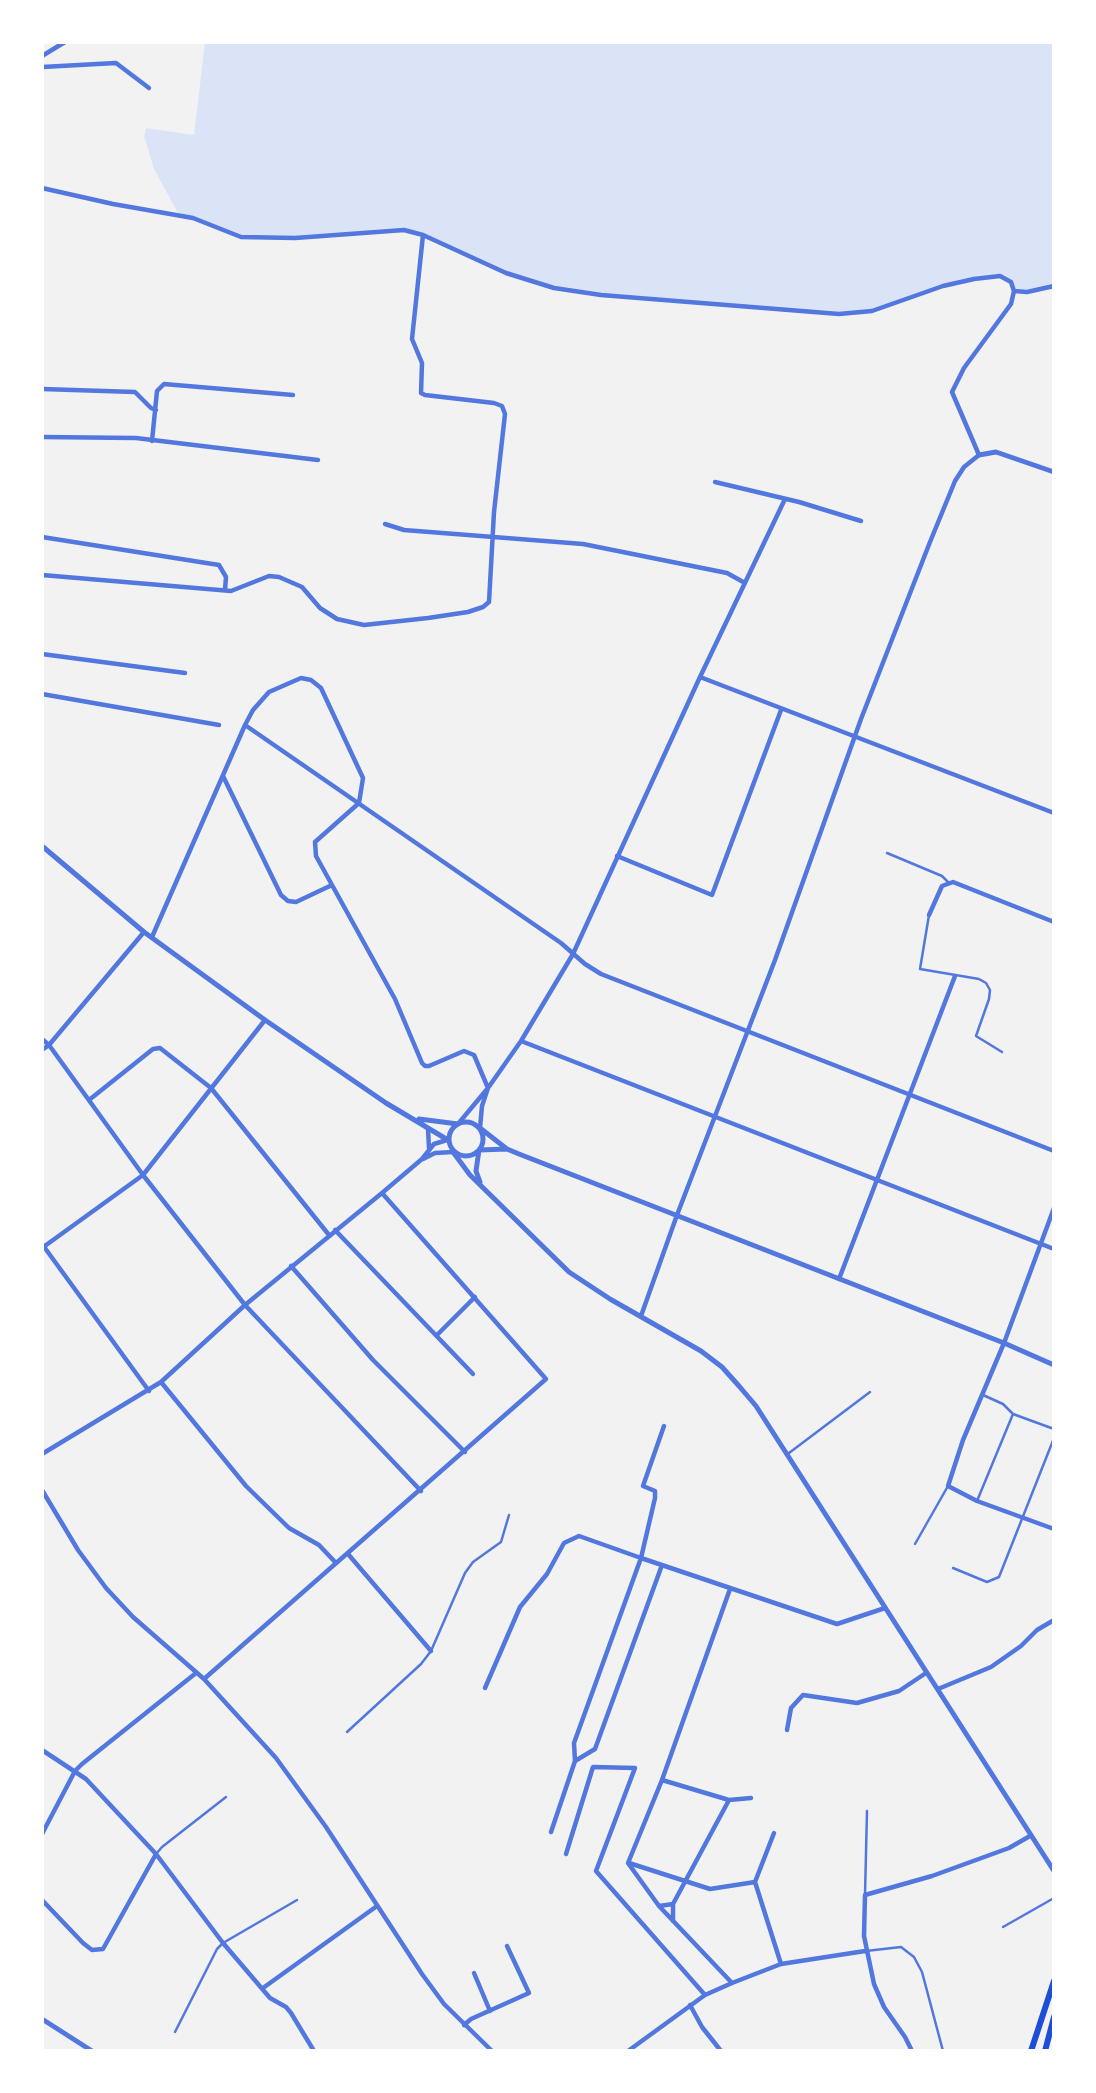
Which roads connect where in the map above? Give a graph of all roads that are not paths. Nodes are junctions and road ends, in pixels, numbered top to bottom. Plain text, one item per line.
1 (65, 42) edge
2 (42, 57) edge
3 (42, 67) edge
4 (149, 88) dead end
5 (42, 188) edge
6 (423, 235) junction
7 (1054, 286) edge
8 (1014, 291) junction
9 (42, 390) edge
10 (293, 396) dead end
11 (156, 410) junction
12 (42, 437) edge
13 (152, 441) junction
14 (979, 455) junction
15 (318, 460) dead end
16 (1054, 472) edge
17 (715, 482) dead end
18 (785, 499) junction
19 (861, 521) dead end
20 (384, 524) dead end
21 (42, 537) edge
22 (494, 537) junction
23 (42, 575) edge
24 (745, 583) junction
25 (225, 590) junction
26 (42, 654) edge
27 (185, 673) dead end
28 (700, 677) junction
29 (42, 694) edge
30 (781, 710) junction
31 (219, 725) dead end
32 (245, 725) junction
33 (856, 736) junction
34 (223, 776) junction
35 (359, 803) junction
36 (1054, 813) edge
37 (43, 847) edge
38 (887, 853) dead end
39 (617, 856) junction
40 (948, 882) junction
41 (332, 885) junction
42 (929, 915) joint
43 (1054, 922) edge
44 (144, 932) junction
45 (152, 937) junction
46 (573, 954) junction
47 (955, 976) junction
48 (265, 1020) junction
49 (748, 1031) junction
50 (42, 1039) edge
51 (522, 1041) junction
52 (49, 1045) junction
53 (42, 1050) edge
54 (1002, 1052) dead end
55 (211, 1088) junction
56 (488, 1088) junction
57 (910, 1094) junction
58 (89, 1100) junction
59 (715, 1117) junction
60 (416, 1118) junction
61 (457, 1124) junction
62 (428, 1128) junction
63 (480, 1128) junction
64 (448, 1140) junction
65 (507, 1149) junction
66 (429, 1150) junction
67 (480, 1150) junction
68 (1054, 1151) edge
69 (453, 1152) junction
70 (422, 1159) junction
71 (143, 1175) junction
72 (878, 1180) junction
73 (480, 1183) junction
74 (382, 1194) junction
75 (1054, 1208) edge
76 (677, 1215) junction
77 (335, 1230) junction
78 (329, 1235) junction
79 (1040, 1243) junction
80 (43, 1247) edge
81 (1054, 1249) edge
82 (291, 1266) junction
83 (839, 1280) junction
84 (475, 1297) junction
85 (245, 1305) junction
86 (641, 1316) junction
87 (438, 1334) junction
88 (1004, 1343) junction
89 (1054, 1365) edge
90 (473, 1374) dead end
91 (161, 1382) junction
92 (149, 1391) junction
93 (870, 1392) dead end
94 (983, 1395) junction
95 (1013, 1414) junction
96 (664, 1426) dead end
97 (1054, 1429) edge
98 (1054, 1438) edge
99 (465, 1452) junction
100 (42, 1454) edge
101 (786, 1454) junction
102 (948, 1486) junction
103 (42, 1490) edge
104 (421, 1491) junction
105 (977, 1501) junction
106 (509, 1516) dead end
107 (1024, 1517) junction
108 (1054, 1529) edge
109 (915, 1544) dead end
110 (348, 1554) junction
111 (641, 1558) junction
112 (337, 1563) junction
113 (662, 1565) junction
114 (953, 1568) dead end
115 (730, 1589) junction
116 (885, 1608) junction
117 (1054, 1620) edge
118 (431, 1651) junction
119 (196, 1673) junction
120 (926, 1673) junction
121 (204, 1679) junction
122 (485, 1688) dead end
123 (938, 1689) junction
124 (787, 1730) dead end
125 (347, 1732) dead end
126 (42, 1749) edge
127 (576, 1761) junction
128 (75, 1771) junction
129 (662, 1780) junction
130 (226, 1797) dead end
131 (751, 1798) dead end
132 (729, 1800) junction
133 (867, 1811) dead end
134 (551, 1832) dead end
135 (774, 1833) dead end
136 (42, 1834) edge
137 (1030, 1836) junction
138 (156, 1854) junction
139 (566, 1854) dead end
140 (628, 1863) junction
141 (1054, 1871) edge
142 (685, 1881) junction
143 (755, 1882) junction
144 (866, 1895) junction
145 (1054, 1898) edge
146 (42, 1900) edge
147 (298, 1900) dead end
148 (673, 1905) junction
149 (377, 1906) junction
150 (659, 1906) junction
151 (673, 1921) junction
152 (1003, 1927) dead end
153 (223, 1943) junction
154 (507, 1946) dead end
155 (865, 1951) junction
156 (781, 1964) junction
157 (474, 1973) dead end
158 (1054, 1980) edge
159 (732, 1983) junction
160 (263, 1988) junction
161 (705, 1995) junction
162 (690, 2005) junction
163 (490, 2011) junction
164 (1054, 2017) edge
165 (42, 2019) edge
166 (464, 2025) junction
167 (175, 2032) dead end
168 (92, 2051) edge
169 (314, 2051) edge
170 (492, 2051) edge
171 (628, 2051) edge
172 (721, 2051) edge
173 (912, 2051) edge
174 (943, 2051) edge
175 (1031, 2051) edge
176 (1045, 2051) edge

1 - 2 street
3 - 4 street
5 - 6 street
6 - 8 street
6 - 22 street
7 - 8 street
8 - 14 street
9 - 11 street
10 - 11 street
11 - 13 street
12 - 13 street
13 - 15 street
14 - 16 street
14 - 33 street
17 - 18 street
18 - 19 street
18 - 24 street
20 - 22 street
21 - 25 street
22 - 24 street
22 - 25 street
23 - 25 street
24 - 28 street
26 - 27 street
28 - 30 street
28 - 39 street
29 - 31 street
30 - 33 street
30 - 39 street
32 - 34 street
32 - 35 street
32 - 35 street
33 - 36 street
33 - 49 street
34 - 41 street
34 - 45 street
35 - 41 street
35 - 46 street
37 - 44 street
38 - 40 lane
39 - 46 street
40 - 42 street
40 - 43 street
41 - 56 street
42 - 47 lane
44 - 45 street
44 - 52 street
45 - 48 street
46 - 49 street
46 - 51 street
47 - 54 lane
47 - 57 street
48 - 55 street
48 - 60 street
49 - 57 street
49 - 59 street
50 - 52 street
51 - 56 street
51 - 59 street
52 - 53 street
52 - 58 street
55 - 58 street
55 - 71 street
55 - 78 street
56 - 61 street
56 - 63 street
57 - 68 street
57 - 72 street
58 - 71 street
59 - 72 street
59 - 76 street
60 - 61 street
60 - 62 street
61 - 63 street
61 - 64 street
62 - 64 street
62 - 66 street
63 - 65 street
63 - 67 street
64 - 66 street
64 - 69 street
65 - 67 street
65 - 76 street
66 - 70 street
67 - 69 street
67 - 73 street
69 - 70 street
69 - 73 street
70 - 74 street
71 - 80 street
71 - 85 street
72 - 79 street
72 - 83 street
73 - 86 street
74 - 77 street
74 - 84 street
75 - 79 street
76 - 83 street
76 - 86 street
77 - 78 street
77 - 87 street
78 - 82 street
79 - 81 street
79 - 88 street
80 - 92 street
82 - 85 street
82 - 99 street
83 - 88 street
84 - 87 street
84 - 99 street
85 - 91 street
85 - 104 street
86 - 101 street
87 - 90 street
88 - 89 street
88 - 94 street
91 - 92 street
91 - 112 street
92 - 100 street
93 - 101 lane
94 - 95 lane
94 - 102 street
95 - 97 lane
95 - 105 lane
96 - 111 street
98 - 107 lane
99 - 104 street
101 - 116 street
102 - 105 street
102 - 109 lane
103 - 119 street
104 - 110 street
105 - 107 street
106 - 118 lane
107 - 108 street
107 - 114 lane
110 - 112 street
110 - 118 street
111 - 113 street
111 - 122 street
111 - 127 street
112 - 121 street
113 - 115 street
113 - 127 street
115 - 116 street
115 - 129 street
116 - 120 street
117 - 123 street
118 - 125 lane
119 - 121 street
119 - 128 street
120 - 123 street
120 - 124 street
121 - 149 street
123 - 137 street
126 - 128 street
127 - 134 street
128 - 136 street
128 - 138 street
129 - 132 street
129 - 140 street
130 - 138 lane
131 - 132 street
132 - 142 street
133 - 144 lane
135 - 143 street
137 - 141 street
137 - 144 street
138 - 146 street
138 - 153 street
139 - 161 street
140 - 142 street
140 - 150 street
142 - 143 street
142 - 148 street
143 - 156 street
144 - 155 street
145 - 152 lane
147 - 153 lane
148 - 150 street
148 - 151 street
149 - 160 street
149 - 166 street
150 - 151 street
151 - 159 street
153 - 160 street
153 - 167 lane
154 - 163 street
155 - 156 street
155 - 173 street
155 - 174 lane
156 - 159 street
157 - 163 street
158 - 175 main road
159 - 161 street
160 - 169 street
161 - 162 street
162 - 171 street
162 - 172 street
163 - 166 street
164 - 176 main road
165 - 168 street
166 - 170 street

